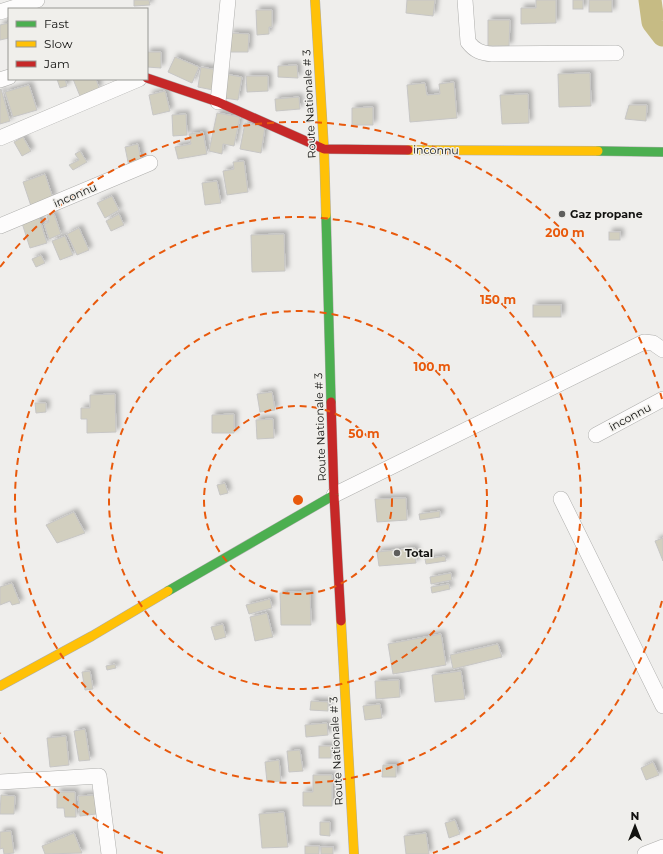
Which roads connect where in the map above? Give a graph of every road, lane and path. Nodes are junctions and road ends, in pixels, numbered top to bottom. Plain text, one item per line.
1 (37, 0) edge
2 (228, 0) edge
3 (315, 0) edge
4 (466, 0) edge
5 (12, 8) edge
6 (616, 53) dead end
7 (148, 78) edge
8 (137, 80) edge
9 (218, 102) junction
10 (0, 138) edge
11 (324, 149) junction
12 (663, 152) edge
13 (150, 163) dead end
14 (0, 226) edge
15 (663, 350) edge
16 (663, 399) edge
17 (596, 435) dead end
18 (334, 495) junction
19 (561, 499) dead end
20 (0, 686) edge
21 (663, 706) edge
22 (0, 782) edge
23 (663, 847) edge
24 (109, 854) edge
25 (354, 854) edge
26 (645, 854) edge

1 - 5 street
2 - 9 street
3 - 11 main road, Route Nationale # 3
4 - 6 street
7 - 9 main road, inconnu
8 - 10 street
9 - 11 main road, inconnu
11 - 12 main road, inconnu
11 - 18 main road, Route Nationale # 3
13 - 14 street, inconnu
15 - 18 street
16 - 17 street, inconnu
18 - 20 main road
18 - 25 main road, Route Nationale # 3
19 - 21 street
22 - 24 street
23 - 26 street

